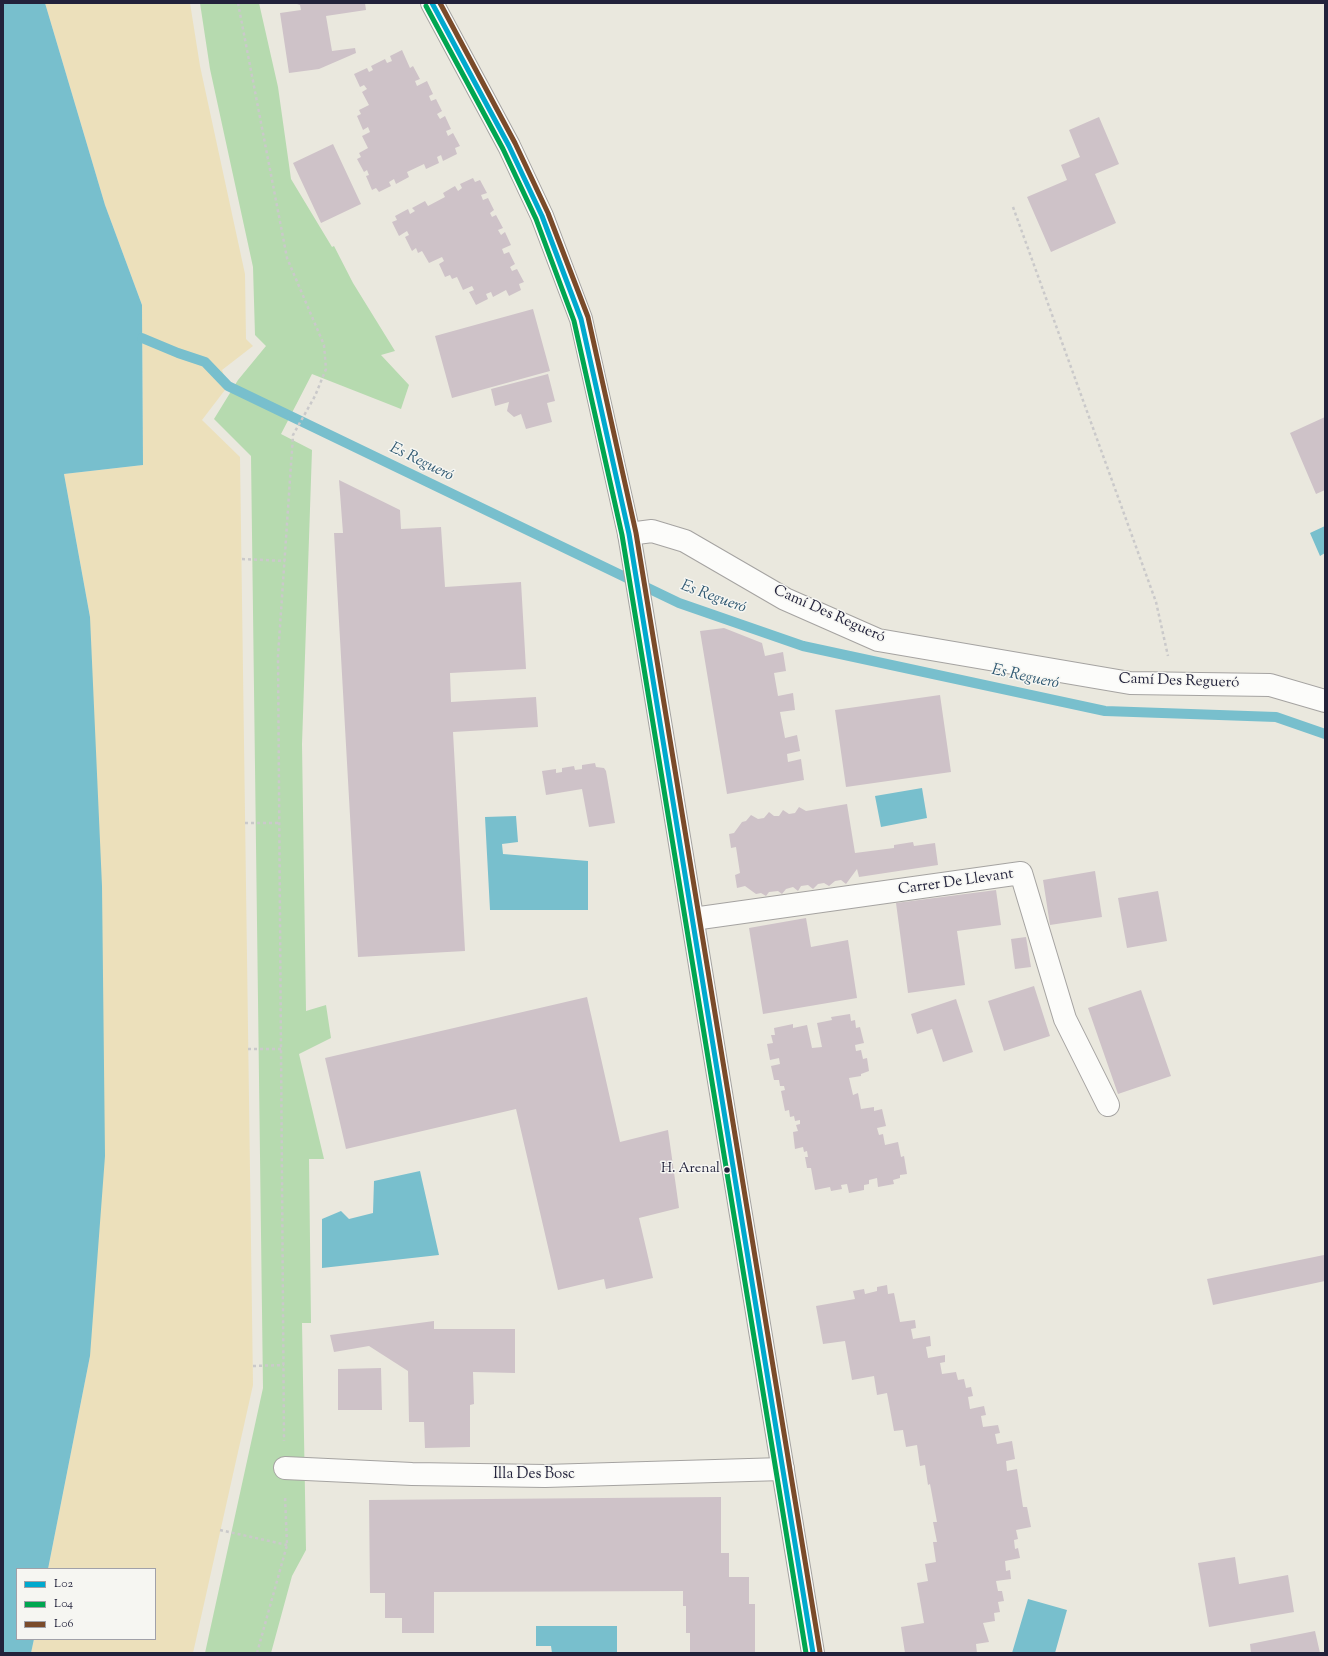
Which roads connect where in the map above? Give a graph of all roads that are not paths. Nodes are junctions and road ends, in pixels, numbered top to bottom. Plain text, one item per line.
1 (432, 3) edge
2 (629, 534) junction
3 (1325, 701) edge
4 (693, 919) junction
5 (1108, 1105) dead end
6 (285, 1468) road end
7 (782, 1469) junction
8 (813, 1653) edge

1 - 2 street
2 - 3 street, Camí Des Regueró
2 - 4 street
4 - 5 street, Carrer De Llevant
4 - 7 street
6 - 7 street, Illa Des Bosc
7 - 8 street

